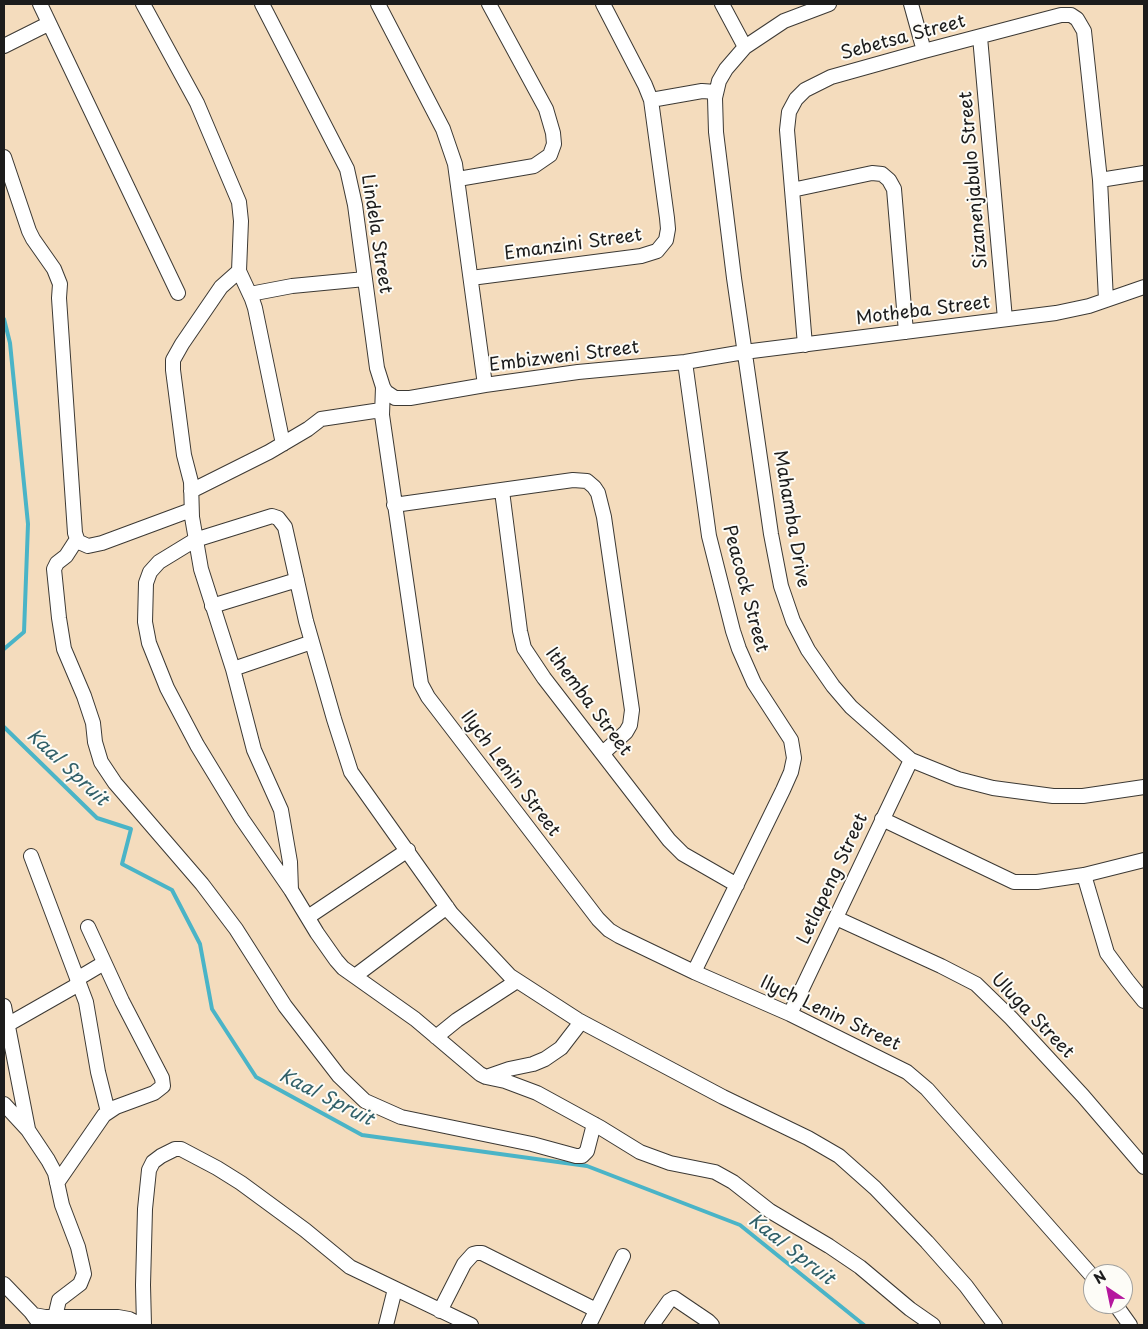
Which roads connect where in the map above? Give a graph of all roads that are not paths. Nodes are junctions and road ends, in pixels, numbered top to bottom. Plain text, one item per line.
1 (40, 4) edge
2 (143, 4) edge
3 (262, 4) edge
4 (378, 4) edge
5 (489, 4) edge
6 (603, 4) edge
7 (722, 4) edge
8 (829, 4) edge
9 (910, 4) edge
10 (48, 24) junction
11 (980, 37) junction
12 (4, 46) edge
13 (745, 47) junction
14 (924, 50) junction
15 (716, 92) junction
16 (651, 100) junction
17 (4, 157) edge
18 (1144, 172) edge
19 (458, 178) junction
20 (1100, 180) junction
21 (792, 190) junction
22 (239, 272) junction
23 (471, 278) junction
24 (365, 279) junction
25 (1144, 287) edge
26 (178, 293) dead end
27 (250, 294) junction
28 (1106, 300) junction
29 (1005, 319) junction
30 (906, 332) junction
31 (805, 345) junction
32 (744, 352) junction
33 (685, 362) junction
34 (485, 385) junction
35 (387, 391) junction
36 (381, 410) junction
37 (283, 444) junction
38 (191, 491) junction
39 (502, 491) junction
40 (394, 505) junction
41 (191, 510) junction
42 (77, 539) junction
43 (195, 540) junction
44 (297, 580) junction
45 (212, 606) junction
46 (312, 642) junction
47 (233, 669) junction
48 (603, 753) junction
49 (912, 760) junction
50 (1144, 787) edge
51 (882, 819) junction
52 (408, 850) junction
53 (31, 856) dead end
54 (1144, 860) edge
55 (1084, 875) junction
56 (737, 885) junction
57 (292, 890) junction
58 (447, 907) junction
59 (308, 917) junction
60 (836, 918) junction
61 (88, 926) dead end
62 (104, 963) junction
63 (694, 972) junction
64 (355, 976) junction
65 (517, 981) junction
66 (78, 982) junction
67 (1144, 1001) edge
68 (4, 1006) edge
69 (790, 1014) junction
70 (581, 1022) junction
71 (8, 1025) junction
72 (436, 1037) junction
73 (486, 1077) junction
74 (4, 1104) edge
75 (108, 1112) junction
76 (594, 1124) junction
77 (28, 1130) junction
78 (1144, 1167) edge
79 (58, 1183) junction
80 (624, 1256) dead end
81 (1083, 1266) edge
82 (4, 1284) edge
83 (395, 1289) junction
84 (596, 1310) junction
85 (440, 1311) junction
86 (1122, 1314) edge
87 (56, 1317) junction
88 (37, 1320) edge
89 (81, 1320) edge
90 (143, 1325) edge
91 (386, 1325) edge
92 (471, 1325) edge
93 (589, 1325) edge
94 (652, 1325) edge
95 (712, 1325) edge
96 (933, 1325) edge
97 (995, 1325) edge
98 (1130, 1325) edge

1 - 10 street
2 - 22 street
3 - 24 street, Lindela Street
4 - 19 street
5 - 19 street
6 - 16 street, Emanzini Street
7 - 13 street
8 - 13 street, Mahamba Drive
9 - 14 street
10 - 12 street
10 - 26 street
11 - 14 street, Sebetsa Street
11 - 20 street, Sebetsa Street
11 - 29 street, Sizanenjabulo Street
13 - 15 street, Mahamba Drive
14 - 21 street, Sebetsa Street
15 - 16 street
15 - 32 street, Mahamba Drive
16 - 23 street, Emanzini Street
17 - 42 street
18 - 20 street
19 - 23 street
20 - 28 street, Sebetsa Street
21 - 30 street
21 - 31 street, Sebetsa Street
22 - 27 street
22 - 38 street
23 - 34 street
24 - 27 street
24 - 35 street, Lindela Street
25 - 28 street, Motheba Street
27 - 37 street
28 - 29 street, Motheba Street
29 - 30 street, Motheba Street
30 - 31 street, Motheba Street
31 - 32 street, Motheba Street
32 - 33 street, Embizweni Street
32 - 49 street, Mahamba Drive
33 - 34 street, Embizweni Street
33 - 56 street, Peacock Street
34 - 35 street, Embizweni Street
35 - 36 street, Ilych Lenin Street
36 - 37 street
36 - 40 street, Ilych Lenin Street
37 - 38 street
38 - 41 street
39 - 40 street
39 - 48 street, Ithemba Street
39 - 48 street
40 - 63 street, Ilych Lenin Street
41 - 42 street
41 - 43 street
42 - 76 street
43 - 44 street
43 - 45 street
43 - 57 street
44 - 45 street
44 - 46 street
45 - 47 street
46 - 47 street
46 - 52 street
47 - 57 street
48 - 56 street, Ithemba Street
49 - 50 street, Mahamba Drive
49 - 51 street, Letlapeng Street
51 - 55 street
51 - 60 street, Letlapeng Street
52 - 58 street
52 - 59 street
53 - 66 street
54 - 55 street
55 - 67 street
56 - 63 street, Peacock Street
57 - 59 street
58 - 64 street
58 - 65 street
59 - 64 street
60 - 69 street, Letlapeng Street
60 - 78 street, Uluga Street
61 - 62 street
62 - 66 street
62 - 75 street
63 - 69 street, Ilych Lenin Street
64 - 72 street
65 - 70 street
65 - 72 street
66 - 71 street
66 - 75 street
68 - 71 street
69 - 81 street, Ilych Lenin Street
70 - 73 street
70 - 97 street
71 - 77 street
72 - 73 street
73 - 76 street
74 - 77 street
75 - 79 street
76 - 96 street
77 - 79 street
79 - 87 street
80 - 84 street
82 - 88 street
83 - 85 street
83 - 90 street
83 - 91 street
84 - 85 street
84 - 93 street
85 - 92 street
86 - 98 street
87 - 88 street
87 - 89 street
89 - 90 street
94 - 95 street

